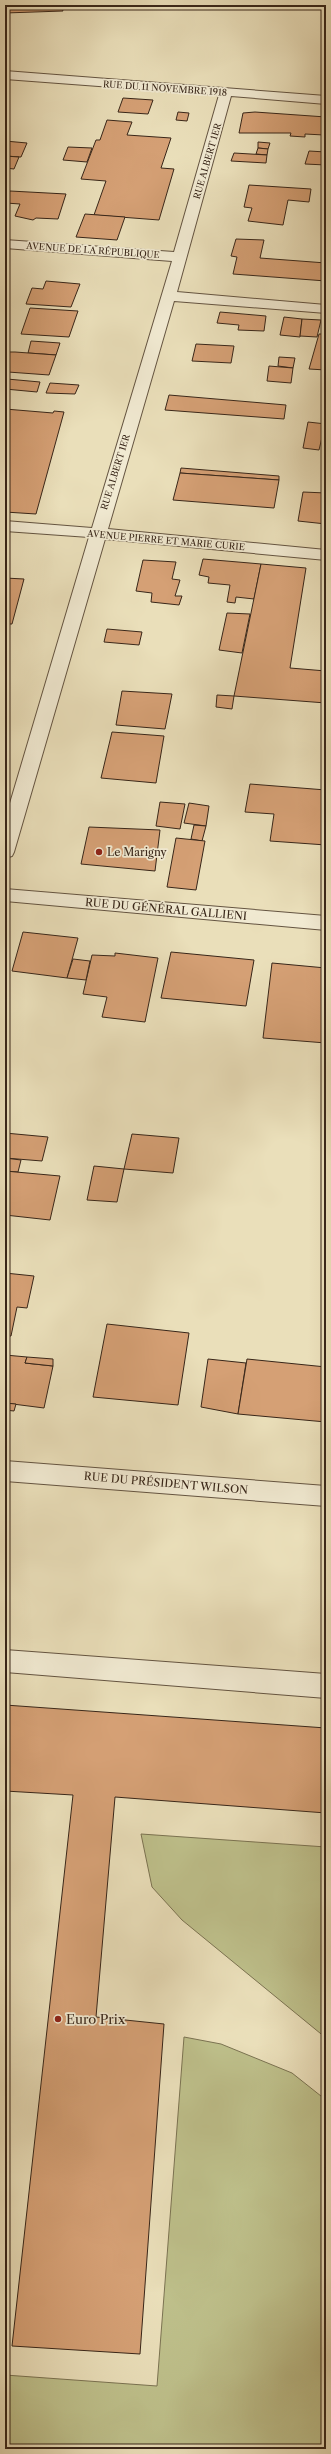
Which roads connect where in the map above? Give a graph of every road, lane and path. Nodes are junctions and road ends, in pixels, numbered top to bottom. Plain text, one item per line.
1 (5, 76) edge
2 (226, 92) junction
3 (326, 100) edge
4 (5, 244) edge
5 (180, 257) junction
6 (168, 296) junction
7 (326, 309) edge
8 (5, 526) edge
9 (98, 533) junction
10 (326, 555) edge
11 (5, 852) edge
12 (5, 895) edge
13 (326, 923) edge
14 (5, 1471) edge
15 (326, 1496) edge
16 (5, 1661) edge
17 (326, 1686) edge

1 - 2 street, RUE DU 11 NOVEMBRE 1918
2 - 3 street, RUE DU 11 NOVEMBRE 1918
2 - 5 street, RUE ALBERT 1ER
4 - 5 street, AVENUE DE LA RÉPUBLIQUE
5 - 6 street, RUE ALBERT 1ER
6 - 7 street
6 - 9 street, RUE ALBERT 1ER
8 - 9 street, AVENUE PIERRE ET MARIE CURIE
9 - 10 street, AVENUE PIERRE ET MARIE CURIE
9 - 11 street, RUE ALBERT 1ER
12 - 13 street, RUE DU GÉNÉRAL GALLIENI
14 - 15 street, RUE DU PRÉSIDENT WILSON
16 - 17 street

